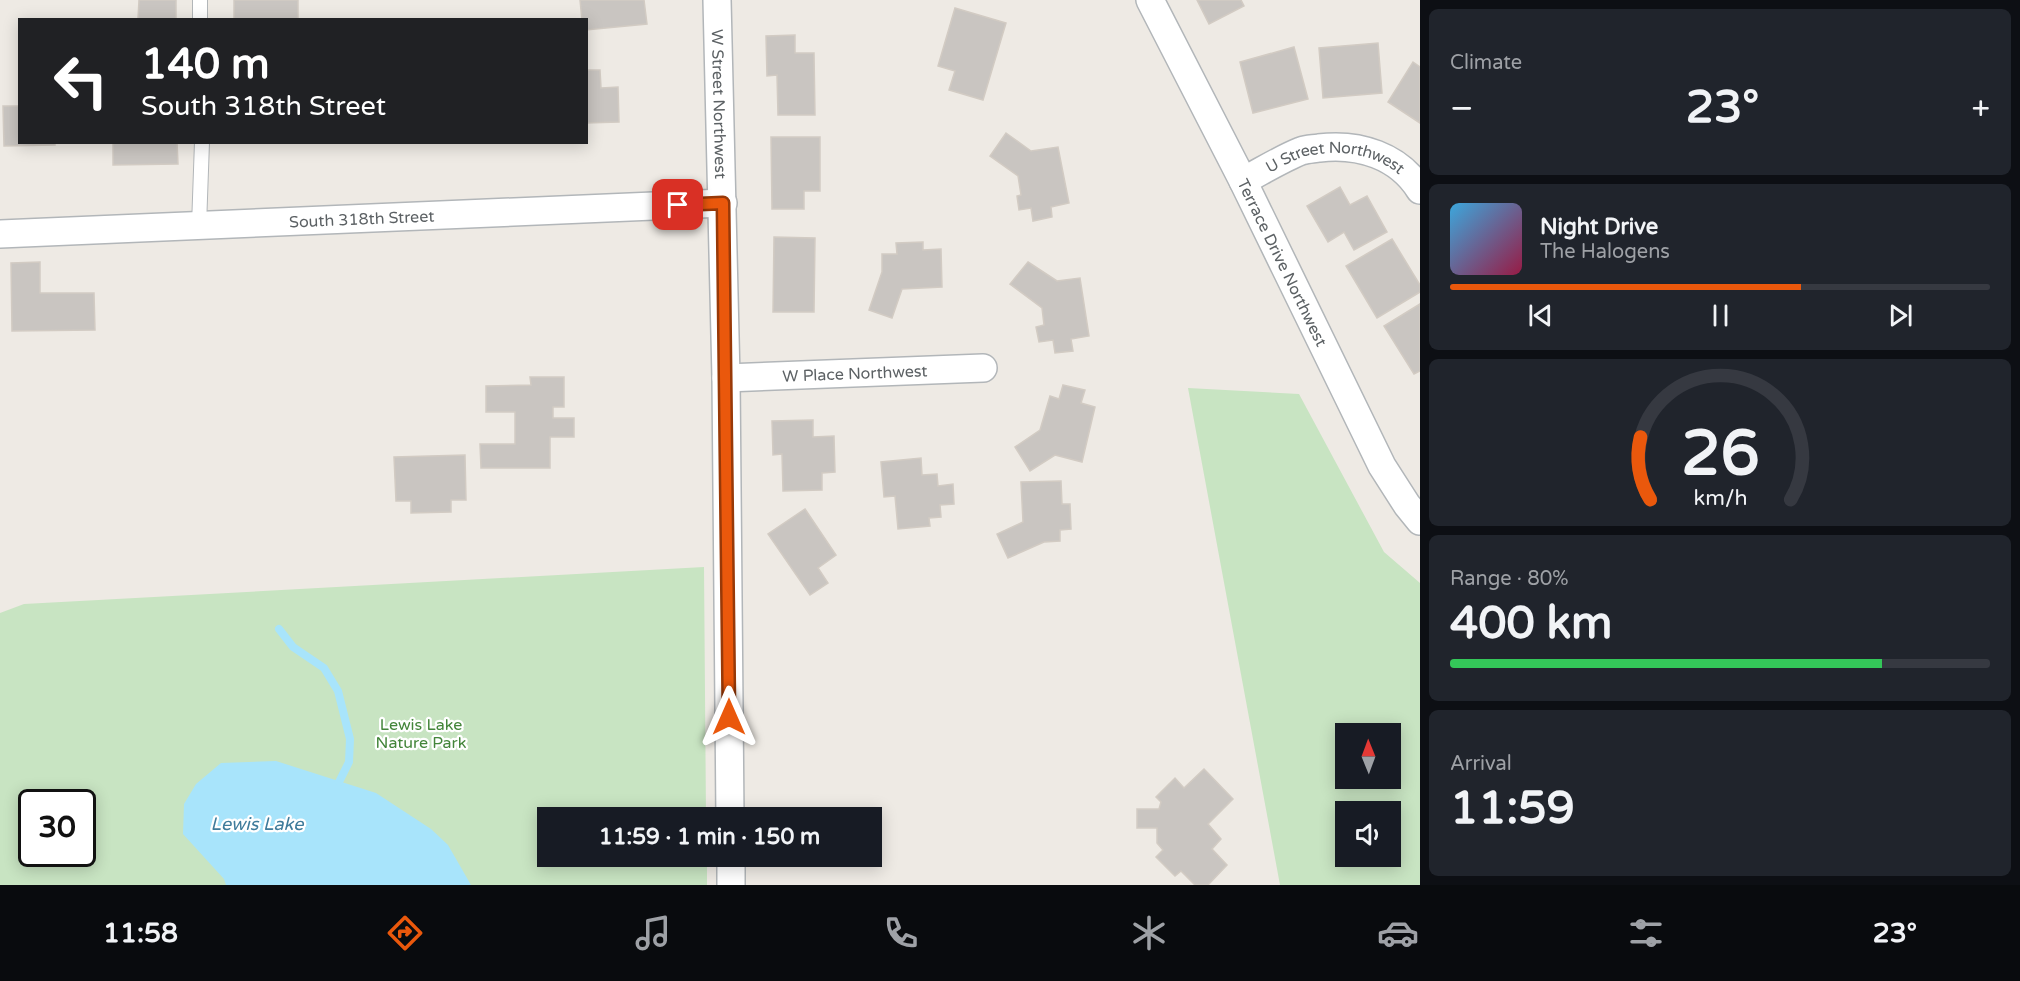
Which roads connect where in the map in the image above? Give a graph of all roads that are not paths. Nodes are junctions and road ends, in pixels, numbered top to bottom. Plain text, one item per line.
1 (200, 0) edge
2 (717, 0) edge
3 (1150, 0) edge
4 (200, 18) edge
5 (202, 144) edge
6 (1243, 181) junction
7 (1420, 190) edge
8 (723, 203) junction
9 (200, 226) junction
10 (0, 234) edge
11 (983, 368) dead end
12 (726, 378) junction
13 (1420, 521) edge
14 (730, 807) edge

1 - 4 lane
2 - 8 street, W Street Northwest
3 - 6 street, Terrace Drive Northwest
5 - 9 lane
6 - 7 street, U Street Northwest
6 - 13 street, Terrace Drive Northwest
8 - 9 street, South 318th Street
8 - 12 street, W Street Northwest
9 - 10 street, South 318th Street
11 - 12 street, W Place Northwest
12 - 14 street, W Street Northwest

